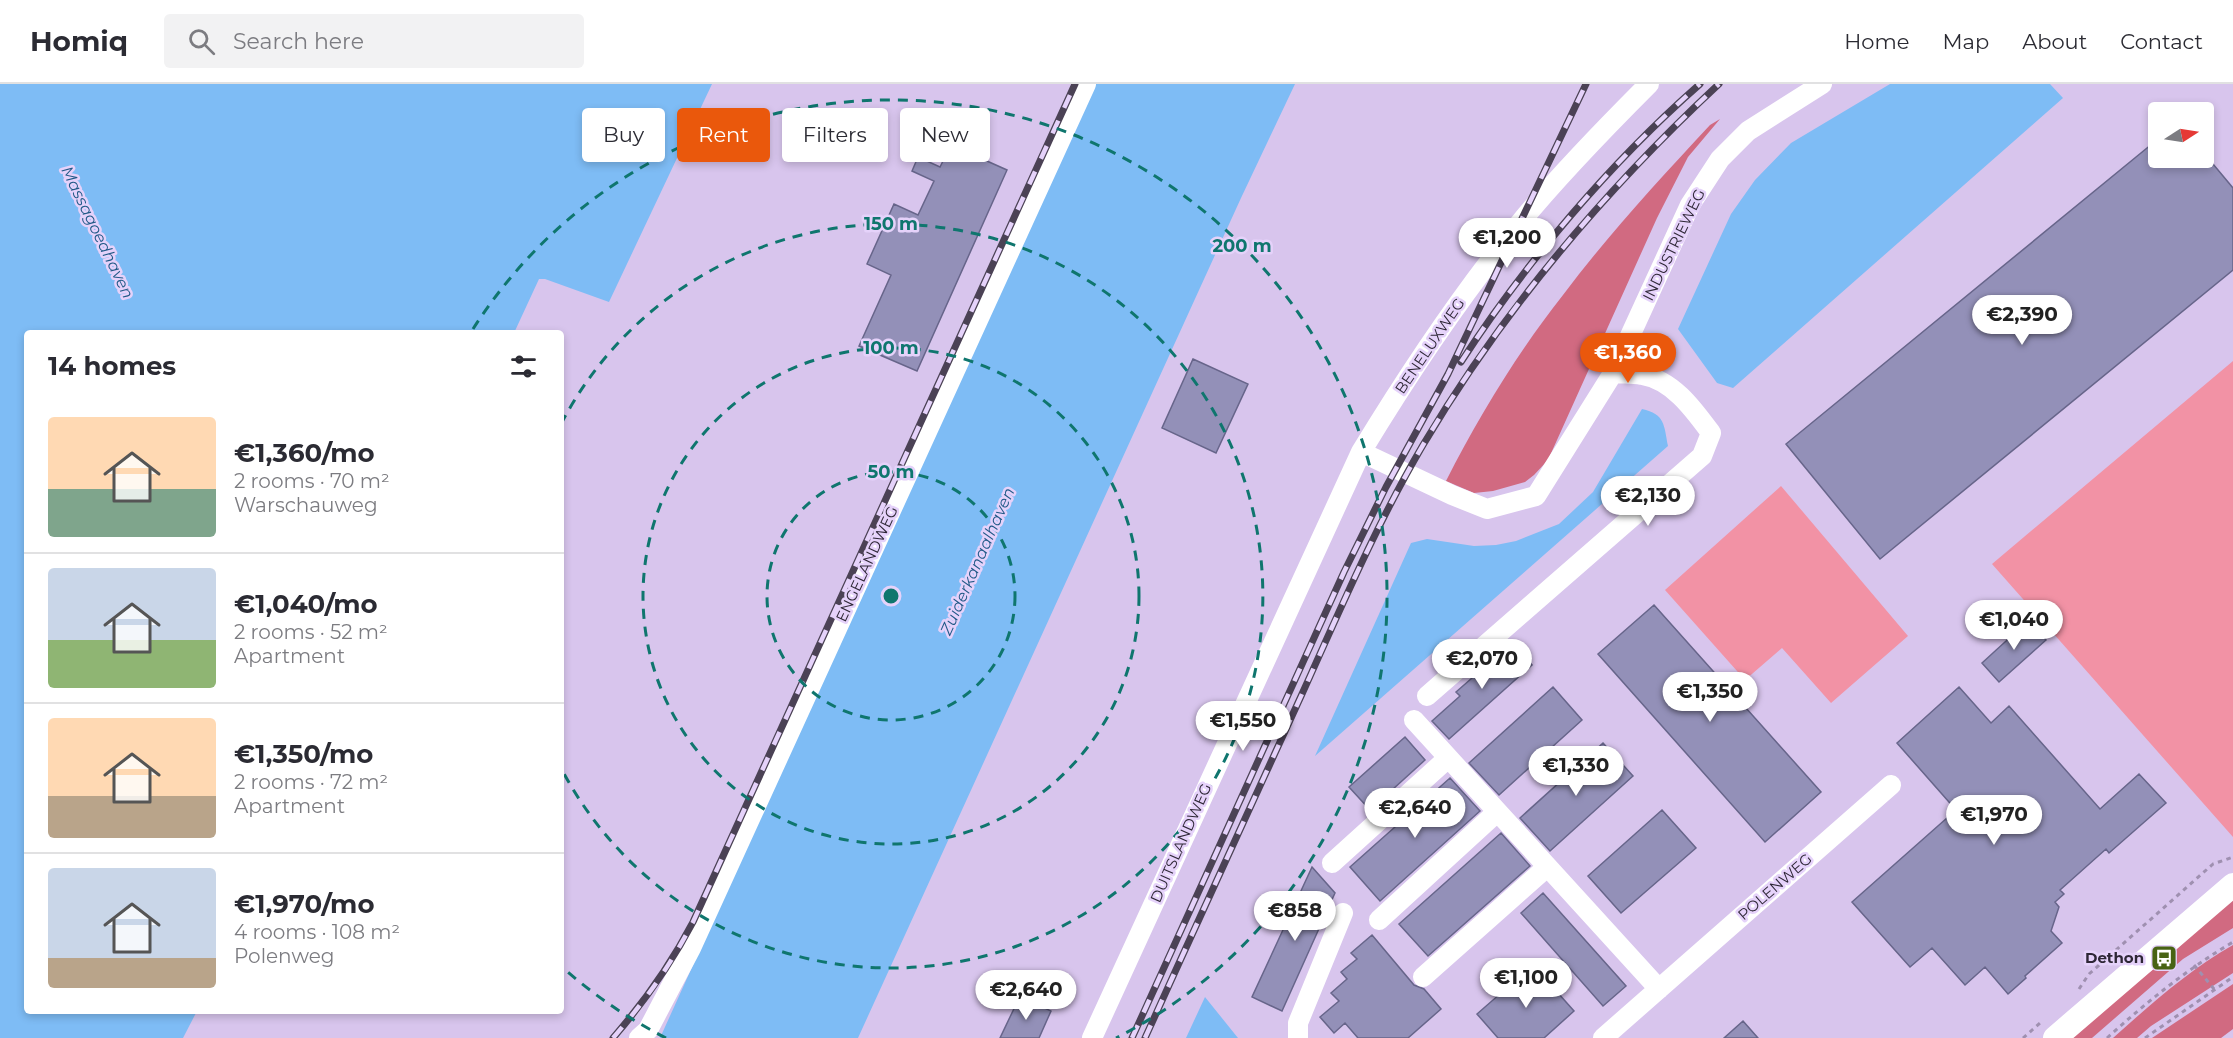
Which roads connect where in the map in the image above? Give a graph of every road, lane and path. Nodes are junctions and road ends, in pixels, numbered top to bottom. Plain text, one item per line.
1 (1086, 84) edge
2 (1649, 84) edge
3 (1822, 84) edge
4 (1613, 373) junction
5 (1361, 452) junction
6 (1427, 696) dead end
7 (1414, 720) dead end
8 (1448, 758) junction
9 (1892, 785) dead end
10 (1497, 812) junction
11 (2233, 857) edge
12 (1332, 863) dead end
13 (1547, 867) junction
14 (2233, 885) edge
15 (1343, 913) dead end
16 (1379, 920) dead end
17 (2233, 942) edge
18 (2194, 965) junction
19 (1423, 976) dead end
20 (2233, 977) edge
21 (1659, 989) junction
22 (2214, 990) junction
23 (2072, 995) dead end
24 (2051, 1027) edge
25 (639, 1038) edge
26 (1092, 1038) edge
27 (1298, 1038) edge
28 (1603, 1038) edge
29 (2023, 1038) edge
30 (2108, 1038) edge
31 (2145, 1038) edge

1 - 25 street, ENGELANDWEG
2 - 5 street, BENELUXWEG
3 - 4 street, INDUSTRIEWEG
4 - 5 street, INDUSTRIEWEG
4 - 6 street
5 - 26 street, DUITSLANDWEG
7 - 8 street
8 - 10 street
8 - 12 street
9 - 21 street, POLENWEG
10 - 13 street
10 - 16 street
11 - 23 path
13 - 19 street
13 - 21 street
14 - 24 main road
15 - 27 street
17 - 18 path
18 - 22 path
18 - 30 path
20 - 22 path
21 - 28 street, POLENWEG
22 - 31 path
24 - 29 path

